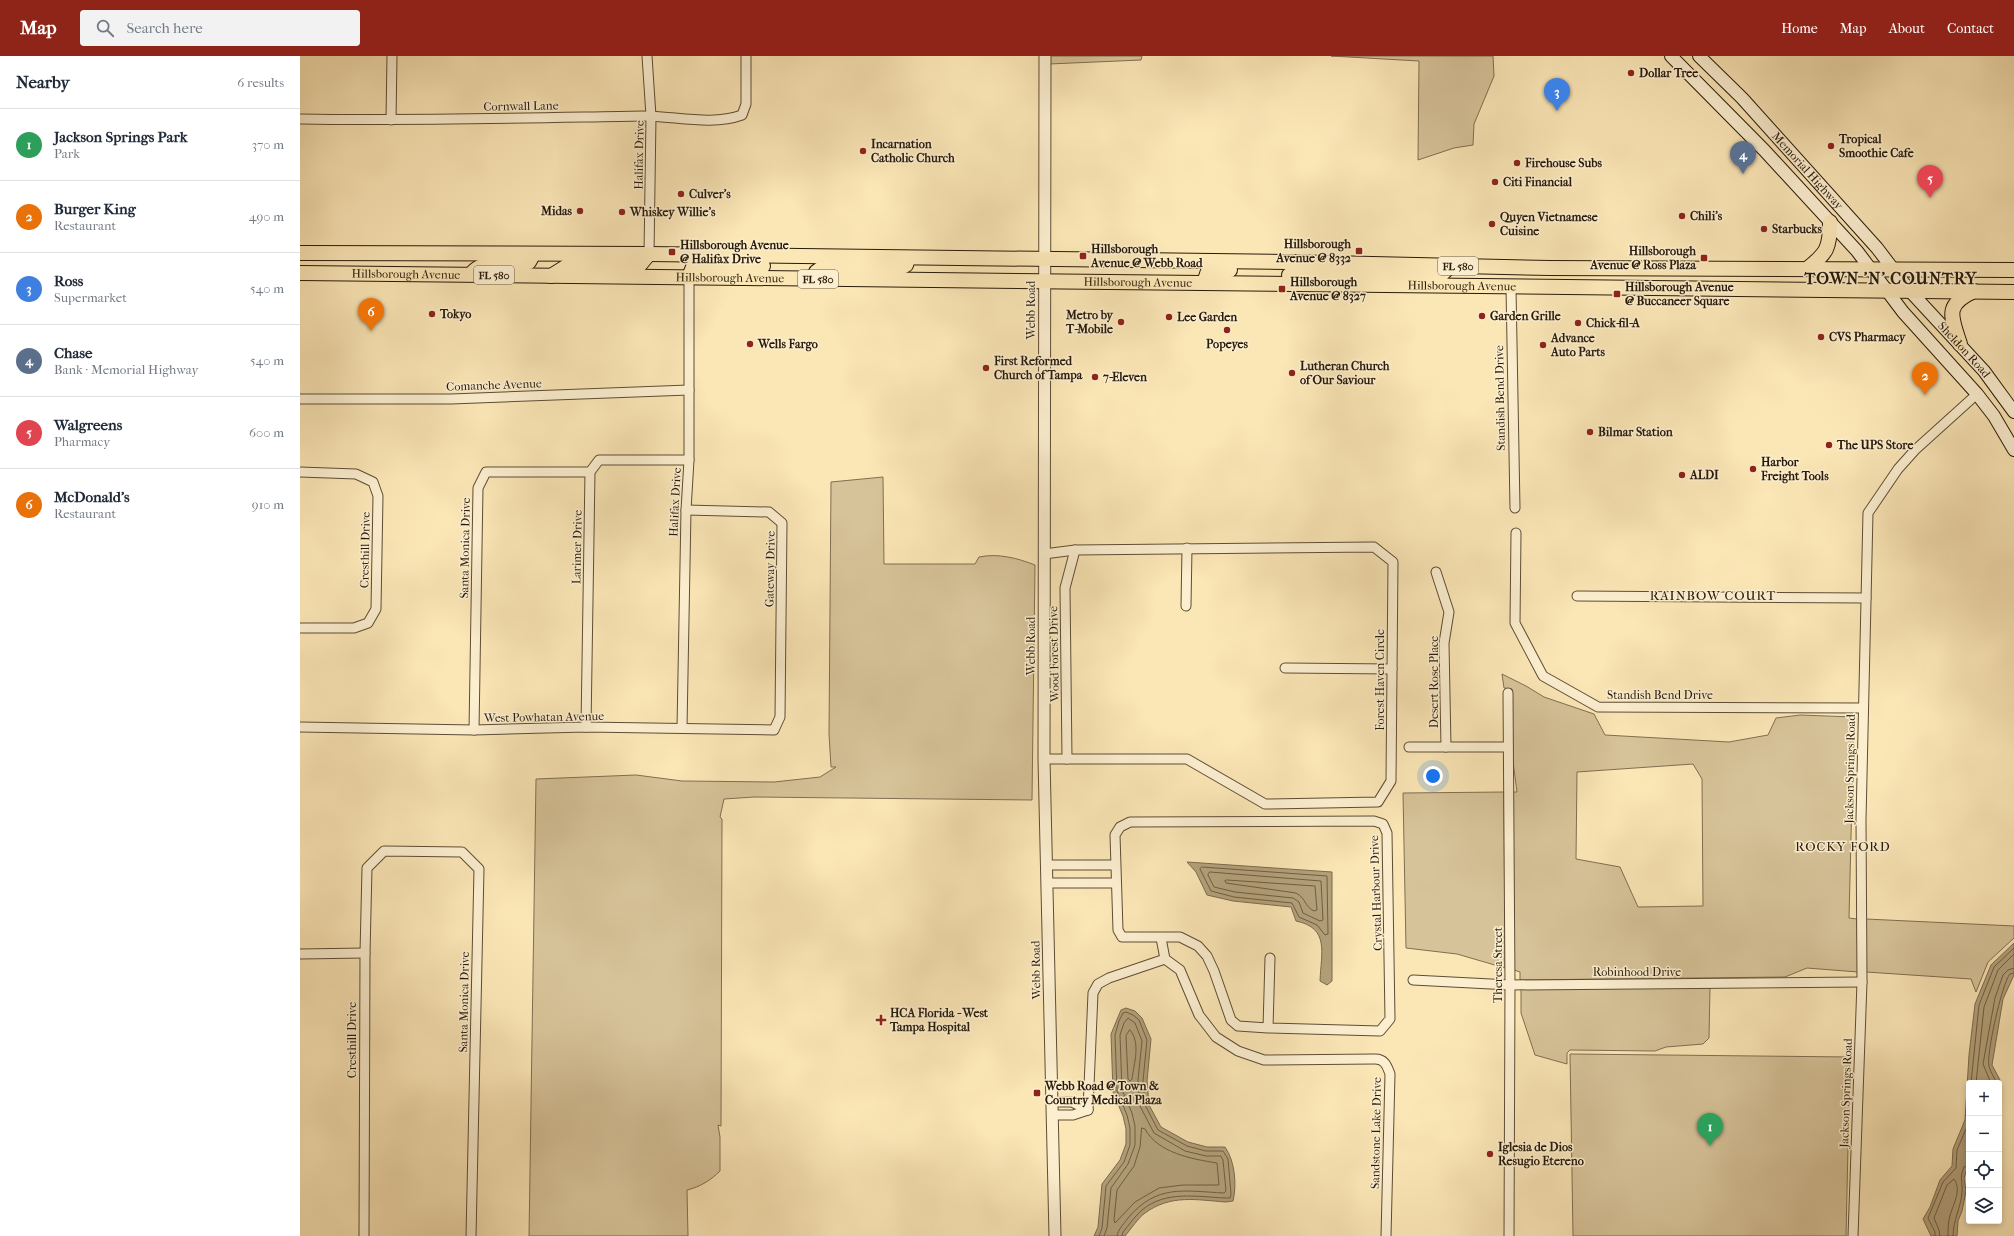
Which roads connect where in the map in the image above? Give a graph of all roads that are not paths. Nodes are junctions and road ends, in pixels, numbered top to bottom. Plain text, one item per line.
1 (392, 56) edge
2 (648, 56) edge
3 (746, 56) edge
4 (1045, 56) edge
5 (1699, 56) edge
6 (1678, 58) edge
7 (651, 116) junction
8 (300, 119) edge
9 (391, 120) junction
10 (1830, 222) junction
11 (300, 253) edge
12 (533, 254) junction
13 (649, 254) junction
14 (778, 257) junction
15 (908, 259) junction
16 (1044, 260) junction
17 (1264, 262) junction
18 (1334, 264) junction
19 (1450, 266) junction
20 (1550, 268) junction
21 (1631, 268) junction
22 (1870, 268) junction
23 (1892, 268) junction
24 (1807, 269) junction
25 (2014, 270) edge
26 (300, 273) edge
27 (470, 275) junction
28 (551, 276) junction
29 (689, 277) junction
30 (814, 279) junction
31 (1044, 281) junction
32 (1204, 283) junction
33 (1252, 284) junction
34 (1334, 285) junction
35 (1461, 287) junction
36 (1511, 288) junction
37 (1632, 289) junction
38 (1887, 290) junction
39 (1910, 290) junction
40 (1975, 291) junction
41 (2014, 292) edge
42 (1960, 344) junction
43 (689, 390) junction
44 (1977, 394) junction
45 (300, 399) edge
46 (2014, 412) edge
47 (2014, 450) edge
48 (689, 460) junction
49 (300, 472) edge
50 (590, 472) junction
51 (1515, 508) dead end
52 (686, 510) junction
53 (1516, 533) dead end
54 (1187, 548) junction
55 (1075, 550) junction
56 (1044, 554) junction
57 (1436, 572) dead end
58 (1577, 596) dead end
59 (1866, 598) junction
60 (1186, 606) dead end
61 (300, 628) edge
62 (1285, 668) dead end
63 (1392, 668) junction
64 (1508, 693) dead end
65 (1863, 708) junction
66 (780, 717) joint
67 (300, 727) edge
68 (586, 728) junction
69 (682, 728) junction
70 (474, 730) junction
71 (1409, 747) dead end
72 (1446, 747) junction
73 (1508, 747) junction
74 (1044, 760) junction
75 (1067, 760) junction
76 (384, 851) joint
77 (1046, 865) junction
78 (1115, 865) junction
79 (1047, 883) junction
80 (1116, 883) junction
81 (1161, 938) junction
82 (365, 953) junction
83 (300, 954) edge
84 (1270, 958) dead end
85 (1165, 960) junction
86 (1413, 980) dead end
87 (1862, 982) junction
88 (1510, 985) junction
89 (1268, 1028) junction
90 (1052, 1102) junction
91 (1088, 1110) junction
92 (1052, 1115) junction
93 (364, 1236) edge
94 (471, 1236) edge
95 (1056, 1236) edge
96 (1386, 1236) edge
97 (1509, 1236) edge
98 (1853, 1236) edge

1 - 9 street
2 - 7 street, Halifax Drive
3 - 7 street, Cornwall Lane
4 - 16 street, Webb Road
5 - 23 main road, Memorial Highway
6 - 10 main road, Memorial Highway
7 - 9 street, Cornwall Lane
7 - 13 street, Halifax Drive
8 - 9 street, Cornwall Lane
10 - 22 main road, Memorial Highway
10 - 24 main road
11 - 12 main road, Hillsborough Avenue / FL 580
12 - 13 main road, Hillsborough Avenue / FL 580
12 - 27 main road
13 - 14 main road, Hillsborough Avenue / FL 580
13 - 28 main road
14 - 15 main road, Hillsborough Avenue / FL 580
14 - 29 main road
15 - 16 main road, Hillsborough Avenue / FL 580
15 - 30 main road
16 - 17 main road, Hillsborough Avenue / FL 580
16 - 31 street, Webb Road
17 - 18 main road, Hillsborough Avenue / FL 580
17 - 32 main road
18 - 19 main road, Hillsborough Avenue / FL 580
18 - 33 main road
19 - 20 main road, Hillsborough Avenue / FL 580
19 - 34 main road
20 - 21 main road, Hillsborough Avenue / FL 580
20 - 35 main road
21 - 24 main road, Hillsborough Avenue / FL 580
21 - 37 main road
22 - 23 main road, Hillsborough Avenue / FL 580
22 - 24 main road, Hillsborough Avenue / FL 580
22 - 38 main road, Memorial Highway
23 - 25 main road, FL 580
23 - 39 main road, Memorial Highway
26 - 27 main road, Hillsborough Avenue / FL 580
27 - 28 main road, Hillsborough Avenue / FL 580
28 - 29 main road, Hillsborough Avenue / FL 580
29 - 30 main road, Hillsborough Avenue / FL 580
29 - 43 street, Halifax Drive
30 - 31 main road, Hillsborough Avenue / FL 580
31 - 32 main road, Hillsborough Avenue / FL 580
31 - 56 street, Webb Road
32 - 33 main road, Hillsborough Avenue / FL 580
33 - 34 main road, Hillsborough Avenue / FL 580
34 - 35 main road, Hillsborough Avenue / FL 580
35 - 36 main road, Hillsborough Avenue / FL 580
36 - 37 main road, Hillsborough Avenue / FL 580
36 - 51 street, Standish Bend Drive
37 - 38 main road, Hillsborough Avenue / FL 580
38 - 39 main road, Hillsborough Avenue / FL 580
38 - 44 main road, Sheldon Road
39 - 40 main road, Hillsborough Avenue / FL 580
39 - 42 main road, Sheldon Road
40 - 41 main road, FL 580
40 - 42 main road
42 - 46 main road, Sheldon Road
43 - 45 street, Comanche Avenue
43 - 48 street, Halifax Drive
44 - 47 main road, Sheldon Road
44 - 59 street, Jackson Springs Road
48 - 50 street
48 - 52 street, Halifax Drive
49 - 61 street, Cresthill Drive
50 - 68 street, Larimer Drive
50 - 70 street, Santa Monica Drive
52 - 66 street, Gateway Drive
52 - 69 street, Halifax Drive
53 - 65 street, Standish Bend Drive
54 - 55 street, Forest Haven Circle
54 - 60 street
54 - 63 street, Forest Haven Circle
55 - 56 street, Forest Haven Circle
55 - 75 street, Wood Forest Drive
56 - 74 street, Webb Road
57 - 72 street, Desert Rose Place
58 - 59 street
59 - 65 street, Jackson Springs Road
62 - 63 street
63 - 75 street, Forest Haven Circle
64 - 73 street, Theresa Street
65 - 87 street, Jackson Springs Road
66 - 69 street, West Powhatan Avenue
67 - 70 street, West Powhatan Avenue
68 - 69 street, West Powhatan Avenue
68 - 70 street, West Powhatan Avenue
71 - 72 street
72 - 73 street
73 - 88 street, Theresa Street
74 - 75 street, Forest Haven Circle
74 - 77 street, Webb Road
76 - 82 street, Cresthill Drive
76 - 94 street, Santa Monica Drive
77 - 78 street
77 - 79 street, Webb Road
78 - 80 street, Crystal Harbour Drive
78 - 89 street, Crystal Harbour Drive
79 - 80 street
79 - 90 street, Webb Road
80 - 81 street, Crystal Harbour Drive
81 - 85 street
81 - 89 street, Crystal Harbour Drive
82 - 83 street
82 - 93 street, Cresthill Drive
84 - 89 street
85 - 91 street
85 - 96 street, Sandstone Lake Drive
86 - 88 street, Robinhood Drive
87 - 88 street, Robinhood Drive
87 - 98 street, Jackson Springs Road
88 - 97 street, Theresa Street
90 - 91 street
90 - 92 street, Webb Road
91 - 92 street
92 - 95 street, Webb Road

